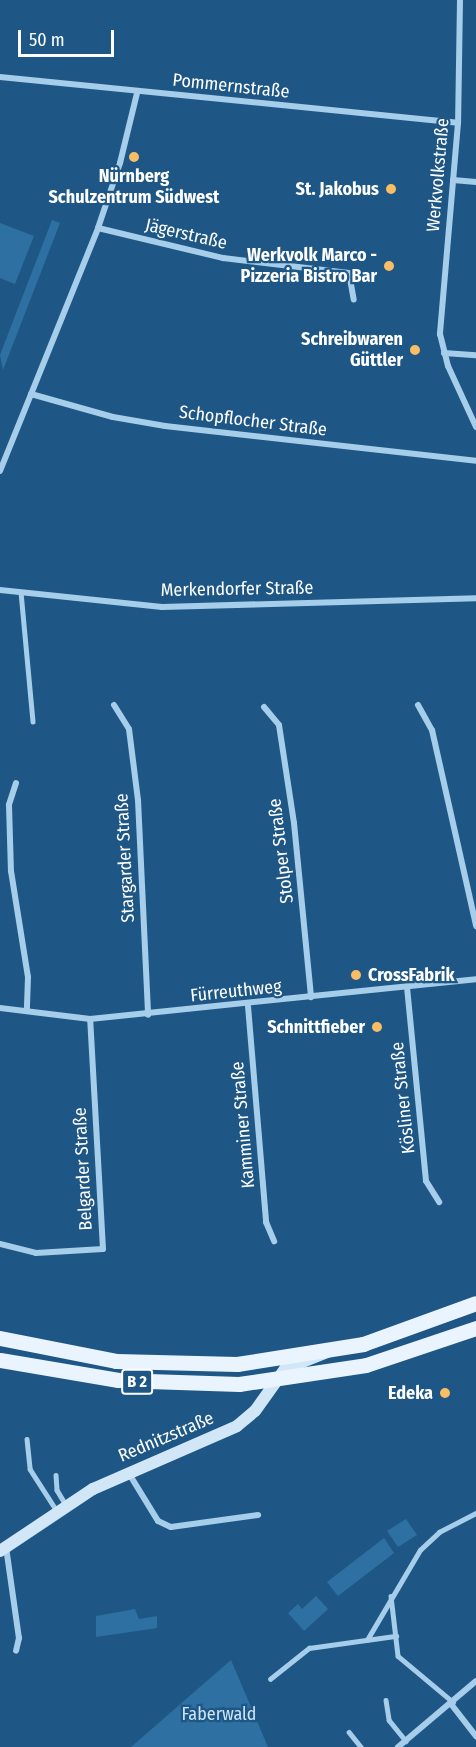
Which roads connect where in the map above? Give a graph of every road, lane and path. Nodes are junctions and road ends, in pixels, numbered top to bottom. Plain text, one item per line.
1 (460, 0) edge
2 (0, 77) edge
3 (137, 93) junction
4 (458, 123) junction
5 (453, 180) junction
6 (476, 182) edge
7 (98, 228) junction
8 (354, 300) dead end
9 (444, 353) junction
10 (476, 355) edge
11 (31, 394) junction
12 (476, 427) edge
13 (476, 461) edge
14 (0, 471) edge
15 (0, 590) edge
16 (21, 592) junction
17 (476, 597) edge
18 (114, 705) dead end
19 (418, 705) dead end
20 (264, 707) dead end
21 (33, 721) dead end
22 (16, 783) dead end
23 (476, 926) edge
24 (476, 979) edge
25 (407, 987) junction
26 (311, 997) junction
27 (248, 1006) junction
28 (0, 1008) edge
29 (27, 1011) junction
30 (148, 1015) junction
31 (90, 1019) junction
32 (439, 1202) dead end
33 (274, 1241) dead end
34 (0, 1245) edge
35 (476, 1304) edge
36 (476, 1328) edge
37 (0, 1338) edge
38 (328, 1352) junction
39 (0, 1360) edge
40 (276, 1381) junction
41 (27, 1439) dead end
42 (128, 1472) junction
43 (56, 1475) dead end
44 (62, 1508) junction
45 (476, 1513) edge
46 (258, 1515) dead end
47 (3, 1548) edge
48 (391, 1594) junction
49 (396, 1636) junction
50 (367, 1640) junction
51 (16, 1651) dead end
52 (270, 1679) dead end
53 (476, 1681) edge
54 (386, 1700) dead end
55 (452, 1703) junction
56 (349, 1732) dead end
57 (476, 1736) edge
58 (406, 1741) junction
59 (361, 1747) edge
60 (398, 1747) edge

1 - 4 street, Werkvolkstraße
2 - 3 street, Pommernstraße
3 - 4 street, Pommernstraße
3 - 7 street
4 - 5 street, Werkvolkstraße
5 - 6 street
5 - 9 street, Werkvolkstraße
7 - 8 street, Jägerstraße
7 - 11 street
9 - 10 street
9 - 12 street, Werkvolkstraße
11 - 13 street, Schopflocher Straße
11 - 14 street
15 - 16 street, Merkendorfer Straße
16 - 17 street, Merkendorfer Straße
16 - 21 lane
18 - 30 street, Stargarder Straße
19 - 23 street
20 - 26 street, Stolper Straße
22 - 29 street
24 - 25 street, Fürreuthweg
25 - 26 street, Fürreuthweg
25 - 32 street, Kösliner Straße
26 - 27 street, Fürreuthweg
27 - 30 street, Fürreuthweg
27 - 33 street, Kamminer Straße
28 - 29 street, Fürreuthweg
29 - 31 street, Fürreuthweg
30 - 31 street, Fürreuthweg
31 - 34 street, Belgarder Straße
35 - 38 main road, B 2
36 - 40 main road, B 2
37 - 38 main road, B 2
38 - 40 main road, Rednitzstraße
39 - 40 main road, B 2
40 - 42 main road, Rednitzstraße
41 - 44 lane
42 - 44 main road, Rednitzstraße
42 - 46 street
43 - 44 lane
44 - 47 main road, Rednitzstraße
45 - 48 lane
47 - 51 street, Rednitzstraße
48 - 49 lane
48 - 50 lane
49 - 50 lane
49 - 55 lane
50 - 52 lane
53 - 55 street
54 - 58 lane
55 - 57 street
55 - 58 street
56 - 59 lane
58 - 60 street

